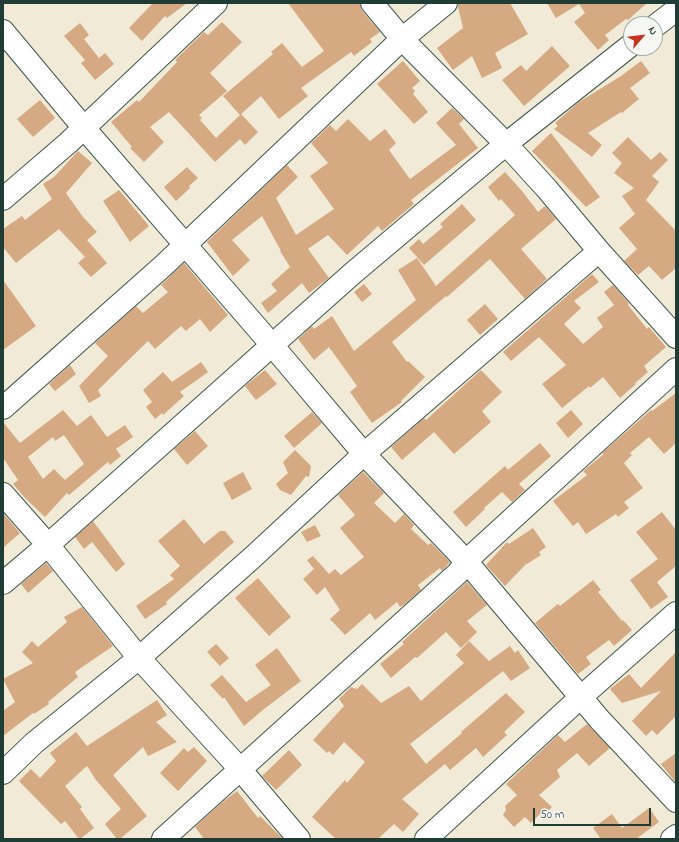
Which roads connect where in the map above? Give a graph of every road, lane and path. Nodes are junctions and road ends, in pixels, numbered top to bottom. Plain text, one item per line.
1 (216, 3) edge
2 (372, 3) edge
3 (446, 3) edge
4 (676, 10) edge
5 (663, 20) edge
6 (3, 31) edge
7 (402, 39) junction
8 (623, 51) edge
9 (84, 128) junction
10 (506, 144) junction
11 (3, 200) edge
12 (185, 245) junction
13 (598, 251) junction
14 (676, 337) edge
15 (272, 345) junction
16 (676, 369) edge
17 (3, 408) edge
18 (364, 454) junction
19 (3, 494) edge
20 (48, 545) junction
21 (466, 561) junction
22 (3, 583) edge
23 (676, 613) edge
24 (139, 658) junction
25 (581, 698) junction
26 (240, 769) junction
27 (3, 773) edge
28 (676, 801) edge
29 (676, 836) edge
30 (163, 839) edge
31 (299, 839) edge
32 (426, 839) edge
33 (672, 839) edge

1 - 9 street
2 - 7 street
3 - 7 street
4 - 5 street
6 - 9 street
7 - 10 street
7 - 12 street
8 - 10 street
9 - 11 street
9 - 12 street
10 - 13 street
10 - 15 street
12 - 15 street
12 - 17 street
13 - 14 street
13 - 18 street
15 - 18 street
15 - 20 street
16 - 21 street
18 - 21 street
18 - 24 street
19 - 20 street
20 - 22 street
20 - 24 street
21 - 25 street
21 - 26 street
23 - 25 street
24 - 26 street
24 - 27 street
25 - 28 street
25 - 32 street
26 - 30 street
26 - 31 street
29 - 33 street

